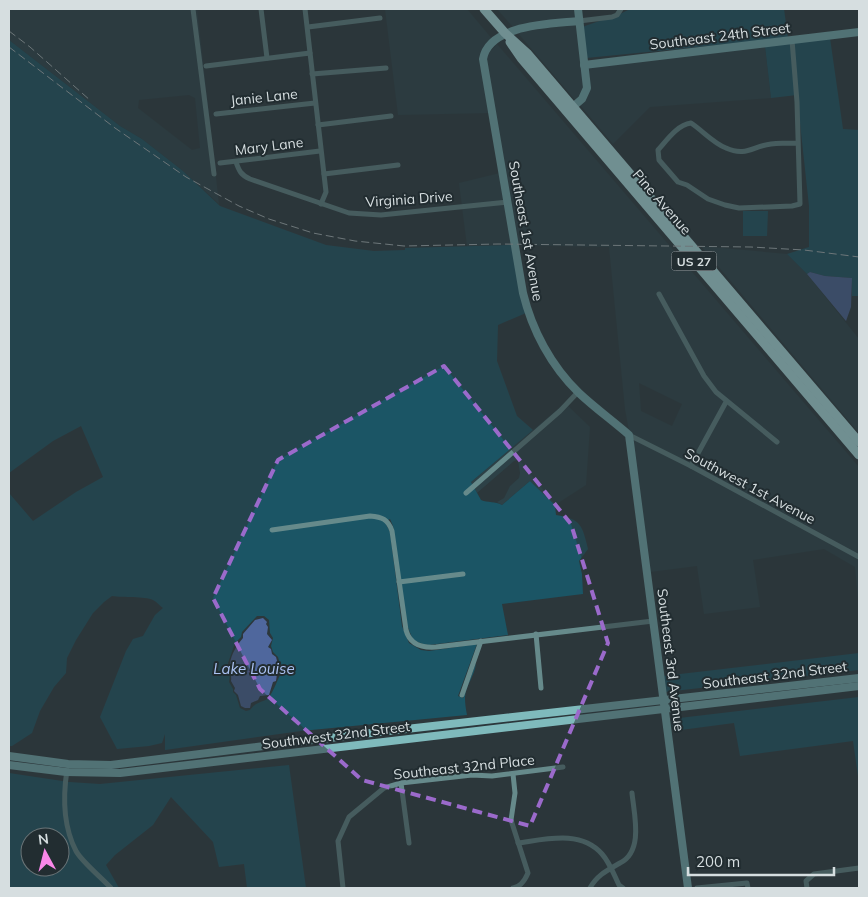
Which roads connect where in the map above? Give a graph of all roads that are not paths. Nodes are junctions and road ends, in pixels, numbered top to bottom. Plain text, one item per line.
1 (193, 9) edge
2 (261, 9) edge
3 (305, 9) edge
4 (484, 9) edge
5 (578, 9) edge
6 (621, 9) edge
7 (380, 18) dead end
8 (579, 21) junction
9 (308, 27) junction
10 (859, 32) edge
11 (505, 33) junction
12 (792, 40) junction
13 (310, 53) junction
14 (267, 58) junction
15 (584, 65) junction
16 (206, 66) dead end
17 (386, 68) dead end
18 (312, 74) junction
19 (315, 103) junction
20 (570, 110) junction
21 (216, 114) dead end
22 (391, 116) dead end
23 (318, 125) junction
24 (798, 143) junction
25 (320, 151) junction
26 (236, 162) junction
27 (220, 163) dead end
28 (398, 165) dead end
29 (214, 174) dead end
30 (324, 174) junction
31 (508, 202) junction
32 (321, 204) junction
33 (659, 294) dead end
34 (578, 392) junction
35 (726, 402) junction
36 (824, 406) junction
37 (629, 435) junction
38 (777, 442) dead end
39 (859, 442) edge
40 (859, 455) edge
41 (691, 466) junction
42 (466, 493) dead end
43 (272, 530) dead end
44 (859, 558) edge
45 (463, 574) dead end
46 (399, 582) junction
47 (653, 621) junction
48 (536, 634) junction
49 (481, 641) junction
50 (859, 678) edge
51 (859, 686) edge
52 (541, 688) dead end
53 (462, 695) dead end
54 (664, 701) junction
55 (665, 710) junction
56 (9, 756) edge
57 (68, 764) junction
58 (9, 765) edge
59 (563, 767) dead end
60 (66, 772) junction
61 (513, 774) junction
62 (401, 783) junction
63 (632, 793) dead end
64 (409, 843) dead end
65 (518, 843) junction
66 (610, 868) junction
67 (859, 868) edge
68 (747, 886) edge
69 (111, 888) edge
70 (343, 888) edge
71 (513, 888) edge
72 (590, 888) edge
73 (623, 888) edge
74 (688, 888) edge
75 (697, 888) edge
76 (807, 888) edge

1 - 29 street
2 - 14 street
3 - 9 street
4 - 11 highway, Pine Avenue / US 27
5 - 8 main road
6 - 8 street
7 - 9 street
8 - 11 main road
8 - 15 main road
9 - 13 street
10 - 12 main road, Southeast 24th Street
11 - 20 highway, Pine Avenue / US 27
11 - 31 main road, Southeast 1st Avenue
12 - 15 main road, Southeast 24th Street
12 - 24 street
13 - 14 street
13 - 18 street
14 - 16 street
15 - 20 main road
17 - 18 street
18 - 19 street
19 - 21 street, Janie Lane
19 - 23 street
20 - 36 highway, Pine Avenue / US 27
22 - 23 street
23 - 25 street
24 - 24 street
25 - 26 street, Mary Lane
25 - 30 street
26 - 27 street, Mary Lane
26 - 32 street, Virginia Drive
28 - 30 street
30 - 32 street
31 - 32 street, Virginia Drive
31 - 34 main road, Southeast 1st Avenue
33 - 35 street
34 - 37 main road, Southeast 1st Avenue
34 - 42 street
35 - 38 street
35 - 41 street
36 - 39 highway, US 27
36 - 40 highway, US 27
37 - 41 street, Southwest 1st Avenue
37 - 47 main road, Southeast 3rd Avenue
41 - 44 street, Southwest 1st Avenue
43 - 46 street
45 - 46 street
46 - 49 street
47 - 48 street
47 - 54 main road, Southeast 3rd Avenue
48 - 49 street
48 - 52 street
49 - 53 street
50 - 54 main road, Southeast 32nd Street
51 - 55 main road, Southeast 32nd Street
54 - 55 main road, Southeast 3rd Avenue
54 - 57 main road, Southwest 32nd Street
55 - 60 main road, Southwest 32nd Street
55 - 74 main road, Southeast 3rd Avenue
56 - 57 main road, Southwest 32nd Street
57 - 60 street
58 - 60 main road, Southwest 32nd Street
59 - 61 street, Southeast 32nd Place
60 - 69 street
61 - 62 street, Southeast 32nd Place
61 - 65 street
62 - 64 street
62 - 70 street, Southeast 32nd Place
63 - 66 street
65 - 66 street
65 - 71 street
66 - 72 street
66 - 73 street
67 - 76 street
68 - 75 street

